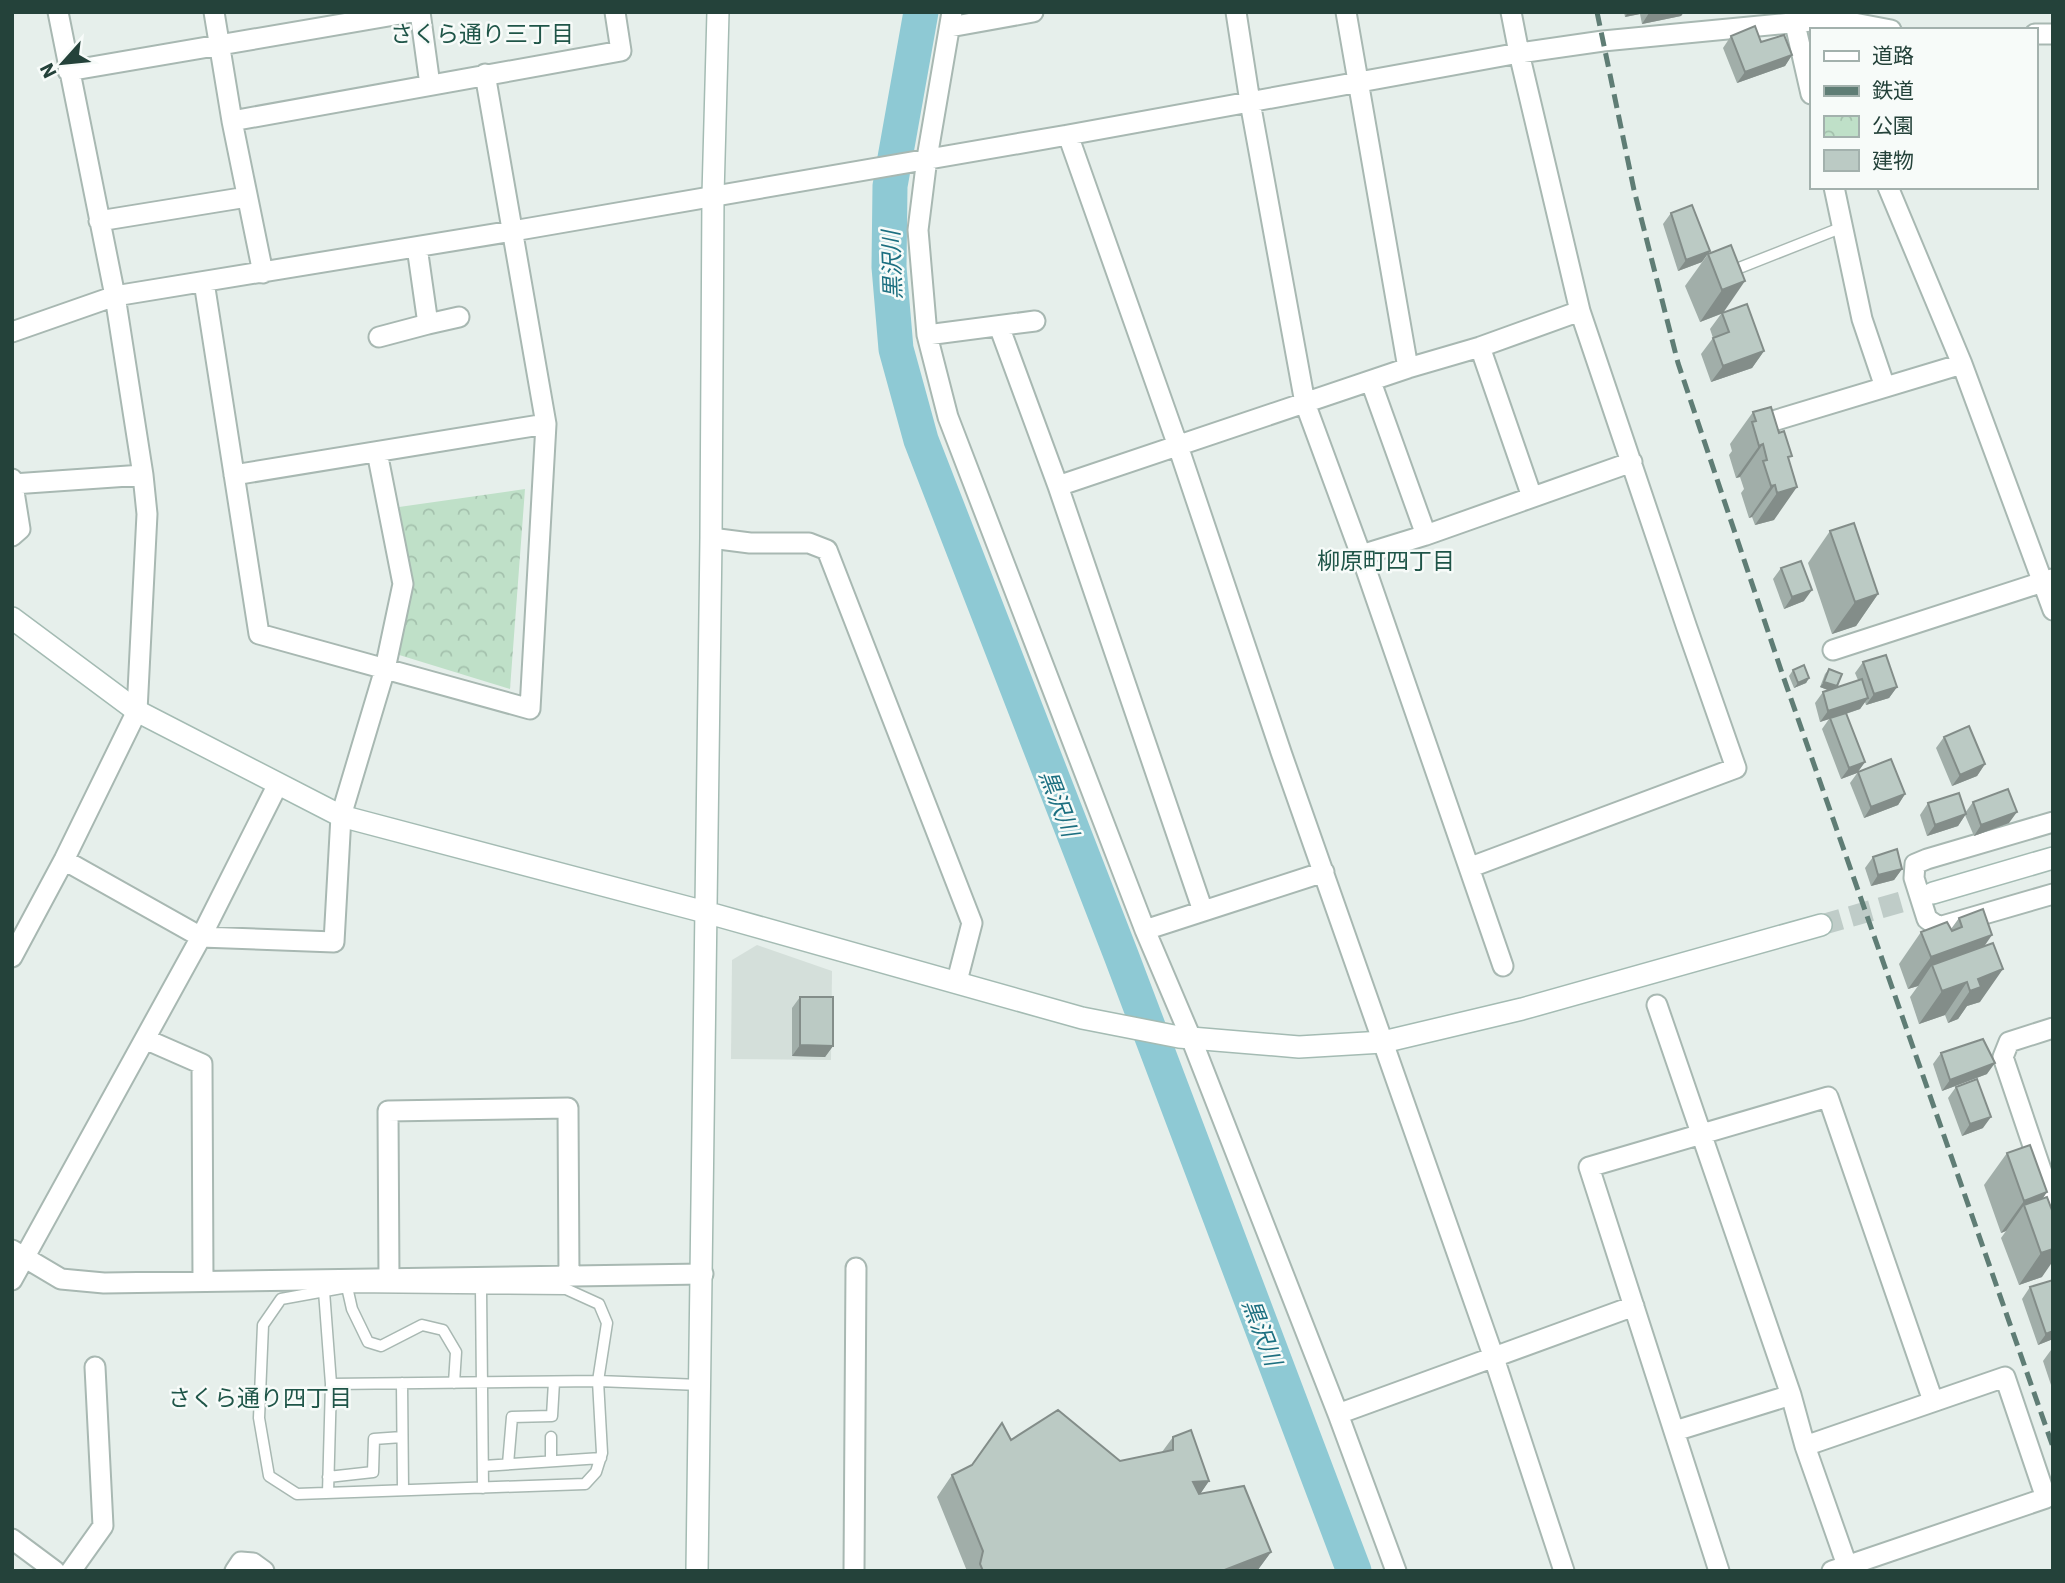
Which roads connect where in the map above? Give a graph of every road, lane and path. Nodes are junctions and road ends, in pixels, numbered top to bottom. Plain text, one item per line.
1 (58, 12) edge
2 (214, 12) edge
3 (412, 12) edge
4 (420, 12) edge
5 (615, 12) edge
6 (718, 12) edge
7 (1033, 12) edge
8 (1236, 12) edge
9 (1346, 12) edge
10 (1511, 12) edge
11 (951, 20) edge
12 (1834, 20) edge
13 (1795, 24) junction
14 (1880, 28) edge
15 (220, 44) junction
16 (1519, 54) junction
17 (68, 71) junction
18 (485, 74) junction
19 (1359, 82) junction
20 (430, 85) junction
21 (1810, 90) edge
22 (1250, 102) junction
23 (232, 121) junction
24 (1068, 135) junction
25 (922, 159) junction
26 (1834, 189) edge
27 (1889, 189) edge
28 (713, 195) junction
29 (247, 197) junction
30 (99, 221) junction
31 (1843, 227) junction
32 (513, 231) junction
33 (417, 247) junction
34 (263, 273) junction
35 (1718, 275) edge
36 (204, 282) junction
37 (115, 296) junction
38 (1580, 311) junction
39 (459, 317) dead end
40 (1035, 321) dead end
41 (428, 324) junction
42 (999, 326) junction
43 (12, 332) edge
44 (927, 335) junction
45 (379, 337) dead end
46 (1480, 347) junction
47 (1962, 364) junction
48 (1408, 368) junction
49 (1371, 382) junction
50 (1885, 387) junction
51 (1304, 403) junction
52 (1773, 421) edge
53 (546, 424) junction
54 (1178, 446) junction
55 (377, 452) junction
56 (1632, 462) junction
57 (143, 475) junction
58 (234, 475) junction
59 (13, 482) edge
60 (1058, 486) junction
61 (1532, 497) junction
62 (1426, 535) junction
63 (12, 536) edge
64 (711, 538) junction
65 (1361, 555) junction
66 (2048, 581) edge
67 (2053, 610) edge
68 (12, 618) edge
69 (1833, 650) dead end
70 (385, 668) junction
71 (137, 711) junction
72 (278, 784) junction
73 (341, 816) junction
74 (2053, 822) edge
75 (2053, 858) edge
76 (64, 860) junction
77 (1471, 867) junction
78 (1324, 872) junction
79 (1933, 893) tunnel mouth
80 (2053, 894) edge
81 (1203, 911) junction
82 (705, 912) junction
83 (1821, 925) tunnel mouth
84 (1145, 930) junction
85 (201, 937) junction
86 (12, 957) edge
87 (1503, 966) dead end
88 (957, 981) junction
89 (1657, 1005) dead end
90 (2053, 1028) edge
91 (1185, 1038) junction
92 (145, 1039) junction
93 (1383, 1042) junction
94 (1702, 1134) junction
95 (2053, 1205) edge
96 (20, 1254) edge
97 (856, 1268) dead end
98 (703, 1274) junction
99 (569, 1276) junction
100 (390, 1278) junction
101 (12, 1280) edge
102 (203, 1281) junction
103 (347, 1286) junction
104 (481, 1288) junction
105 (324, 1291) junction
106 (1634, 1306) junction
107 (1494, 1358) junction
108 (95, 1367) dead end
109 (554, 1381) junction
110 (598, 1381) junction
111 (482, 1382) junction
112 (402, 1383) junction
113 (454, 1383) junction
114 (331, 1384) junction
115 (701, 1385) junction
116 (1791, 1395) junction
117 (1933, 1401) junction
118 (1338, 1414) junction
119 (1675, 1431) junction
120 (402, 1437) junction
121 (551, 1437) dead end
122 (1805, 1446) junction
123 (601, 1458) junction
124 (551, 1461) junction
125 (508, 1464) junction
126 (483, 1466) junction
127 (328, 1477) junction
128 (483, 1488) junction
129 (403, 1490) junction
130 (328, 1493) junction
131 (12, 1539) edge
132 (1843, 1569) edge
133 (55, 1571) edge
134 (71, 1571) edge
135 (235, 1571) edge
136 (264, 1571) edge
137 (697, 1571) edge
138 (854, 1571) edge
139 (1396, 1571) edge
140 (1564, 1571) edge
141 (1719, 1571) edge

1 - 17 street
2 - 15 street
3 - 15 street
4 - 20 street
5 - 18 street
6 - 28 street
7 - 11 street
8 - 22 street
9 - 19 street
10 - 16 street
11 - 25 street
12 - 13 street
12 - 14 street
13 - 16 street
13 - 21 street
15 - 17 street
15 - 23 street
16 - 19 street
16 - 38 street
17 - 30 street
18 - 20 street
18 - 32 street
19 - 22 street
19 - 48 street
20 - 23 street
22 - 24 street
22 - 51 street
23 - 29 street
24 - 25 street
24 - 54 street
25 - 28 street
25 - 44 street
26 - 31 street
27 - 47 street
28 - 32 street
28 - 64 street
29 - 30 street
29 - 34 street
30 - 37 street
31 - 35 lane
31 - 50 street
32 - 33 street
32 - 53 street
33 - 34 street
33 - 41 street
34 - 36 street
36 - 37 street
36 - 58 street
37 - 43 street
37 - 57 street
38 - 46 street
38 - 56 street
39 - 41 street
40 - 42 street
41 - 45 street
42 - 44 street
42 - 60 street
44 - 84 street
46 - 48 street
46 - 61 street
47 - 50 street
47 - 66 street
48 - 49 street
49 - 51 street
49 - 62 street
50 - 52 street
51 - 54 street
51 - 65 street
53 - 55 street
53 - 70 street
54 - 60 street
54 - 78 street
55 - 58 street
55 - 70 street
56 - 61 street
56 - 77 street
57 - 59 street
57 - 71 street
58 - 70 street
59 - 63 street
60 - 81 street
61 - 62 street
62 - 65 street
64 - 82 street
64 - 88 street
65 - 77 street
66 - 67 street
66 - 69 street
68 - 71 street
70 - 73 street
71 - 72 street
71 - 76 street
72 - 73 street
72 - 85 street
73 - 82 street
73 - 85 street
74 - 80 street
75 - 79 street
76 - 85 street
76 - 86 street
77 - 87 street
78 - 81 street
78 - 93 street
81 - 84 street
82 - 88 street
82 - 98 street
83 - 93 street
84 - 91 street
85 - 92 street
88 - 91 street
89 - 94 street
90 - 95 street
91 - 93 street
91 - 118 street
92 - 96 street
92 - 102 street
93 - 107 street
94 - 106 street
94 - 116 street
94 - 117 street
96 - 101 street
96 - 102 street
97 - 138 street
98 - 99 street
98 - 115 street
99 - 100 street
99 - 100 street
100 - 102 street
103 - 104 lane
103 - 105 lane
103 - 113 lane
104 - 110 lane
104 - 111 lane
105 - 114 lane
105 - 130 lane
106 - 107 street
106 - 119 street
107 - 118 street
107 - 140 street
108 - 134 street
109 - 110 lane
109 - 111 lane
109 - 125 lane
110 - 115 lane
110 - 123 lane
111 - 113 lane
111 - 126 lane
112 - 113 lane
112 - 114 lane
112 - 120 lane
114 - 127 lane
115 - 137 street
116 - 119 street
116 - 122 street
117 - 122 street
117 - 132 street
118 - 139 street
119 - 141 street
120 - 127 lane
120 - 129 lane
121 - 124 lane
122 - 132 street
123 - 124 lane
123 - 128 lane
124 - 125 lane
125 - 126 lane
126 - 128 lane
127 - 130 lane
128 - 129 lane
129 - 130 lane
131 - 133 street
135 - 136 street

